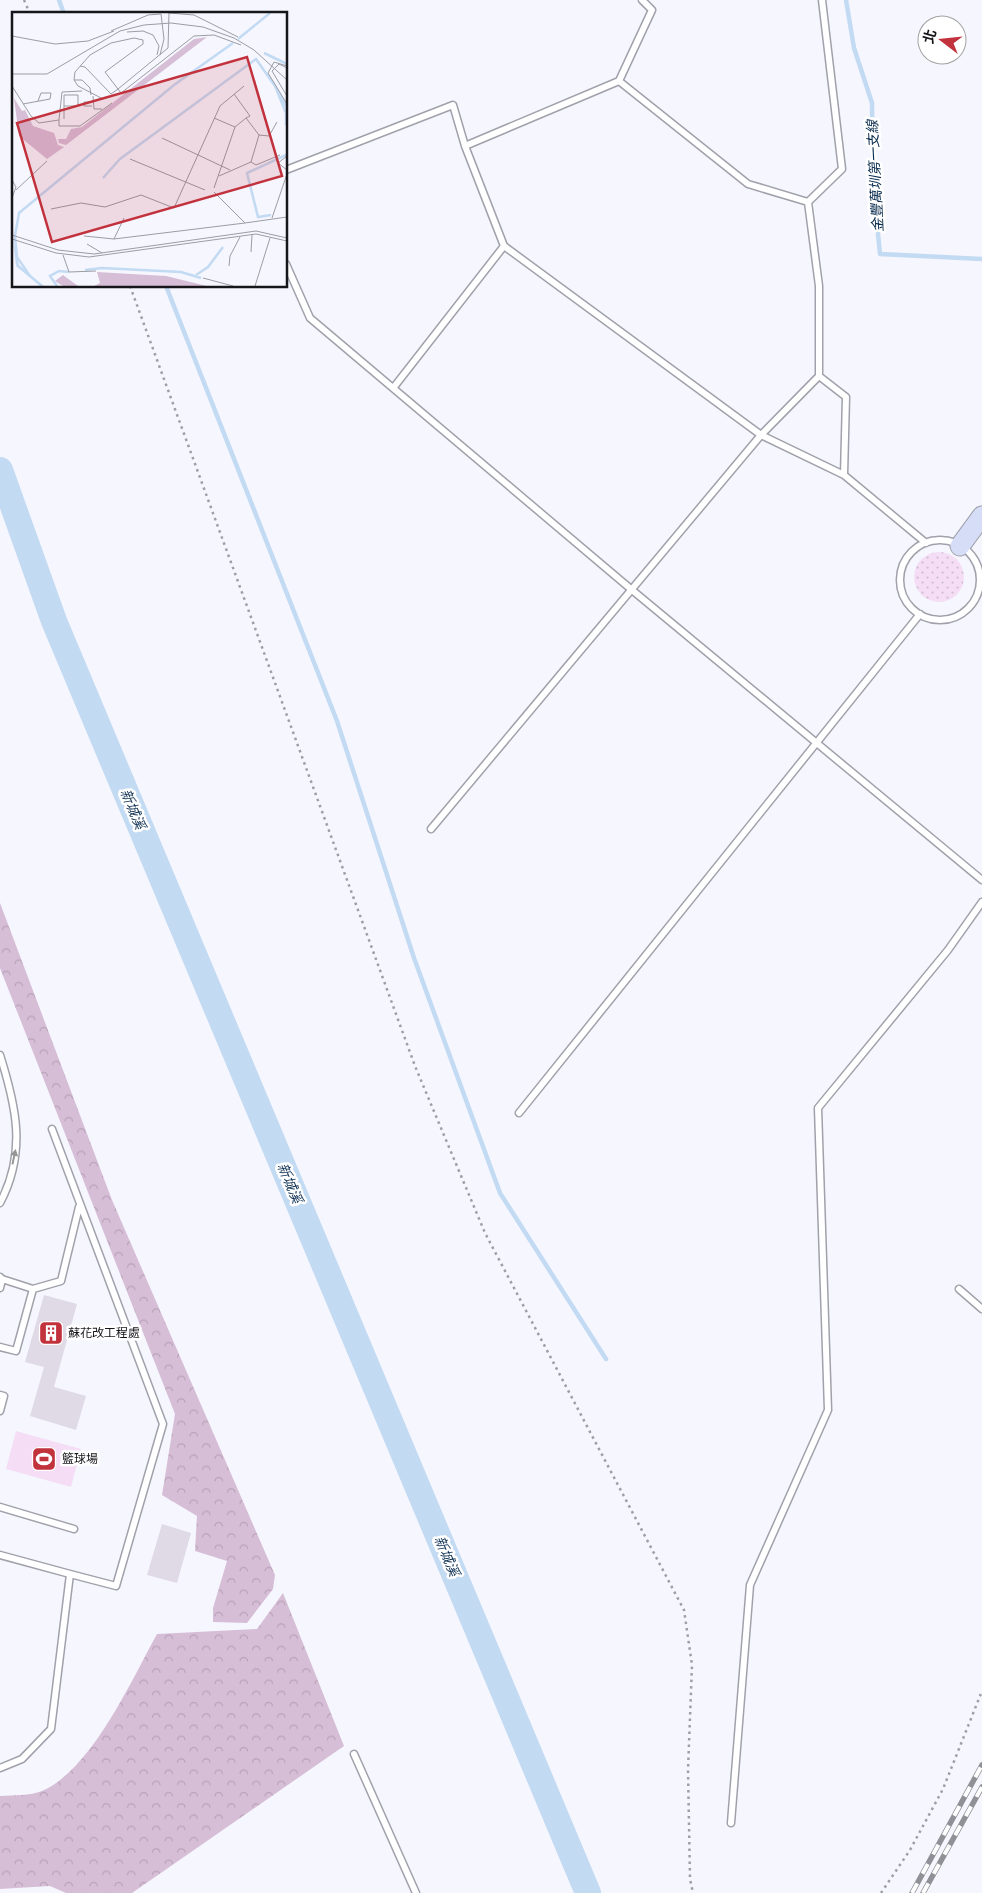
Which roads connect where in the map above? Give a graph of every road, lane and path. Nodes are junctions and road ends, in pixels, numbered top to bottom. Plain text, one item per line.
1 (24, 0) edge
2 (642, 0) edge
3 (822, 0) edge
4 (29, 12) edge
5 (619, 81) junction
6 (465, 146) junction
7 (288, 169) edge
8 (808, 202) junction
9 (504, 246) junction
10 (288, 268) edge
11 (131, 288) edge
12 (819, 376) junction
13 (394, 387) junction
14 (761, 434) junction
15 (844, 475) junction
16 (982, 516) edge
17 (926, 543) junction
18 (960, 546) junction
19 (632, 590) junction
20 (920, 614) junction
21 (817, 743) junction
22 (431, 829) dead end
23 (982, 880) edge
24 (982, 902) edge
25 (0, 1055) edge
26 (519, 1113) dead end
27 (52, 1129) dead end
28 (0, 1203) edge
29 (80, 1205) junction
30 (1, 1278) edge
31 (0, 1288) edge
32 (33, 1289) junction
33 (958, 1289) dead end
34 (982, 1310) edge
35 (0, 1346) edge
36 (0, 1395) edge
37 (0, 1412) edge
38 (0, 1507) edge
39 (74, 1529) dead end
40 (0, 1555) edge
41 (70, 1574) junction
42 (982, 1691) edge
43 (354, 1754) dead end
44 (0, 1768) edge
45 (731, 1823) dead end
46 (416, 1893) edge
47 (693, 1893) edge
48 (881, 1893) edge

1 - 4 path
2 - 5 lane
3 - 8 lane
5 - 6 lane
5 - 8 lane
6 - 7 lane
6 - 9 lane
8 - 12 lane
9 - 13 lane
9 - 14 lane
10 - 13 lane
11 - 47 path
12 - 14 lane
12 - 15 lane
13 - 19 lane
14 - 15 lane
14 - 19 lane
15 - 17 lane
16 - 18 street
17 - 18 lane
17 - 20 lane
18 - 20 lane
19 - 21 lane
19 - 22 lane
20 - 21 lane
21 - 23 lane
21 - 26 lane
24 - 45 lane
28 -> 25 lane
27 - 29 lane
29 - 32 lane
29 - 41 lane
30 - 31 lane
30 - 32 lane
32 - 35 lane
33 - 34 lane
36 - 37 lane
38 - 39 lane
40 - 41 lane
41 - 44 lane
42 - 48 path
43 - 46 lane

